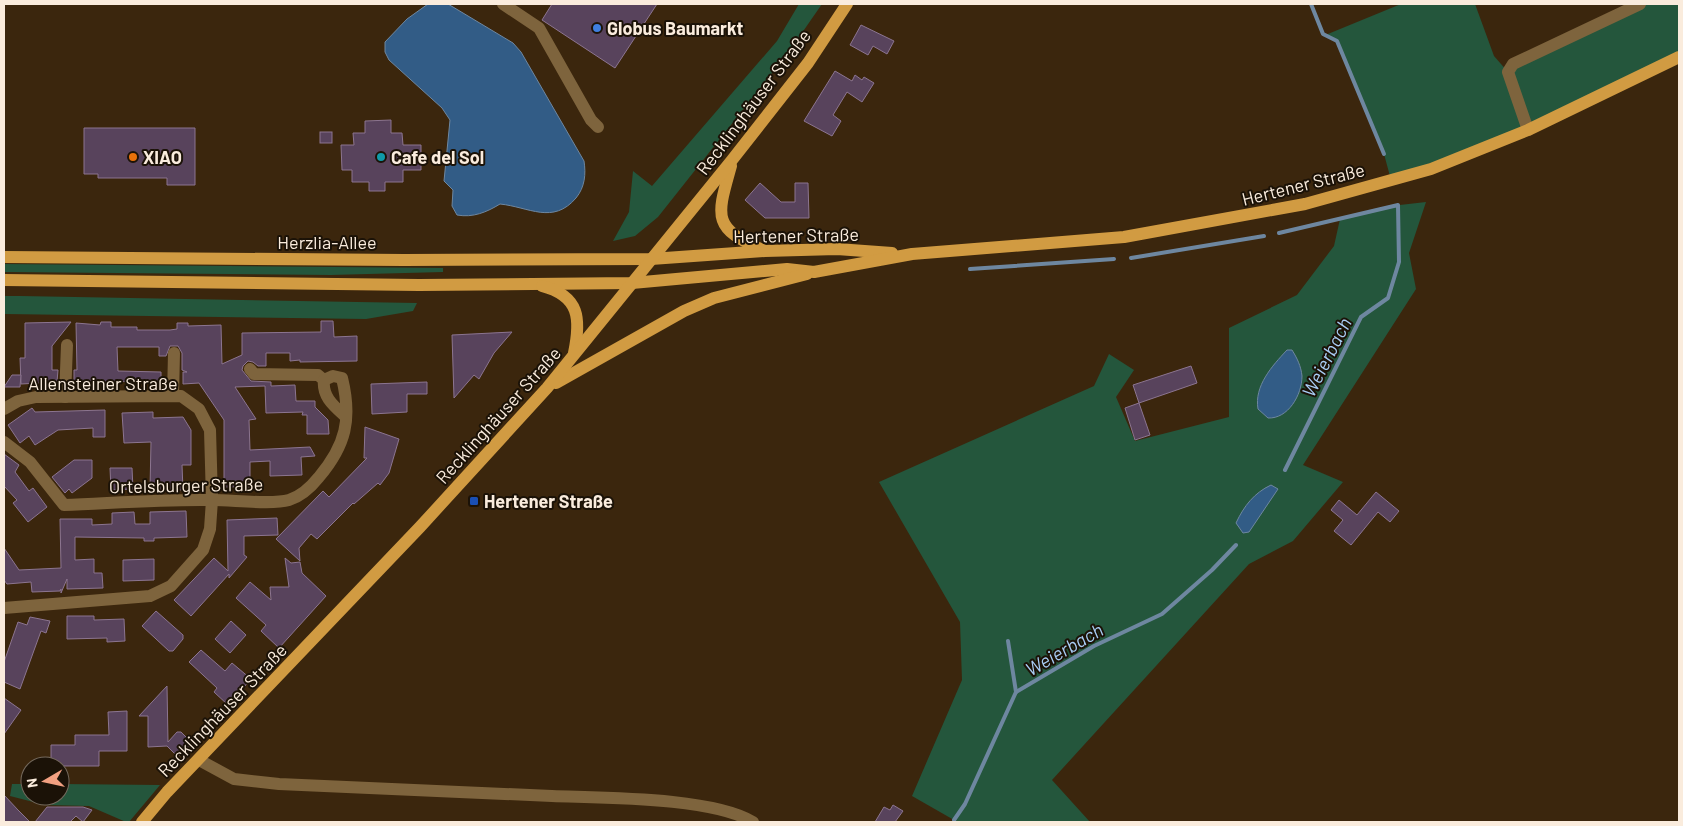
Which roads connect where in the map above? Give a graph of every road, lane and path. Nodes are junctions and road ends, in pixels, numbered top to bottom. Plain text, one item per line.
1 (503, 4) edge
2 (847, 4) edge
3 (1640, 4) edge
4 (1679, 57) edge
5 (598, 127) dead end
6 (1528, 130) junction
7 (732, 160) junction
8 (765, 251) junction
9 (912, 254) junction
10 (4, 257) edge
11 (651, 258) junction
12 (814, 272) junction
13 (4, 280) edge
14 (530, 283) junction
15 (632, 283) junction
16 (67, 345) dead end
17 (174, 353) dead end
18 (574, 356) junction
19 (250, 369) dead end
20 (324, 380) junction
21 (547, 388) junction
22 (173, 396) junction
23 (65, 397) junction
24 (4, 409) edge
25 (346, 417) junction
26 (4, 442) edge
27 (212, 500) junction
28 (4, 608) edge
29 (199, 760) junction
30 (142, 822) edge
31 (753, 822) edge

1 - 5 street
2 - 7 main road, Recklinghäuser Straße
3 - 6 street
4 - 6 main road, Hertener Straße
6 - 9 main road, Hertener Straße
7 - 8 main road
7 - 11 main road, Recklinghäuser Straße
8 - 9 main road, Hertener Straße
8 - 11 main road, Hertener Straße
9 - 12 main road, Hertener Straße
10 - 11 main road, Herzlia-Allee
11 - 15 main road, Recklinghäuser Straße
12 - 15 main road, Hertener Straße
12 - 21 main road
13 - 14 main road
14 - 15 main road
14 - 18 main road
15 - 18 main road, Recklinghäuser Straße
16 - 23 street
17 - 22 street
18 - 21 main road, Recklinghäuser Straße
19 - 20 street
20 - 25 street
20 - 25 street, Ortelsburger Straße
21 - 29 main road, Recklinghäuser Straße
22 - 23 street, Allensteiner Straße
22 - 27 street, Allensteiner Straße
23 - 24 street, Allensteiner Straße
25 - 27 street, Ortelsburger Straße
26 - 27 street, Ortelsburger Straße
27 - 28 street, Allensteiner Straße
29 - 30 main road, Recklinghäuser Straße
29 - 31 street

